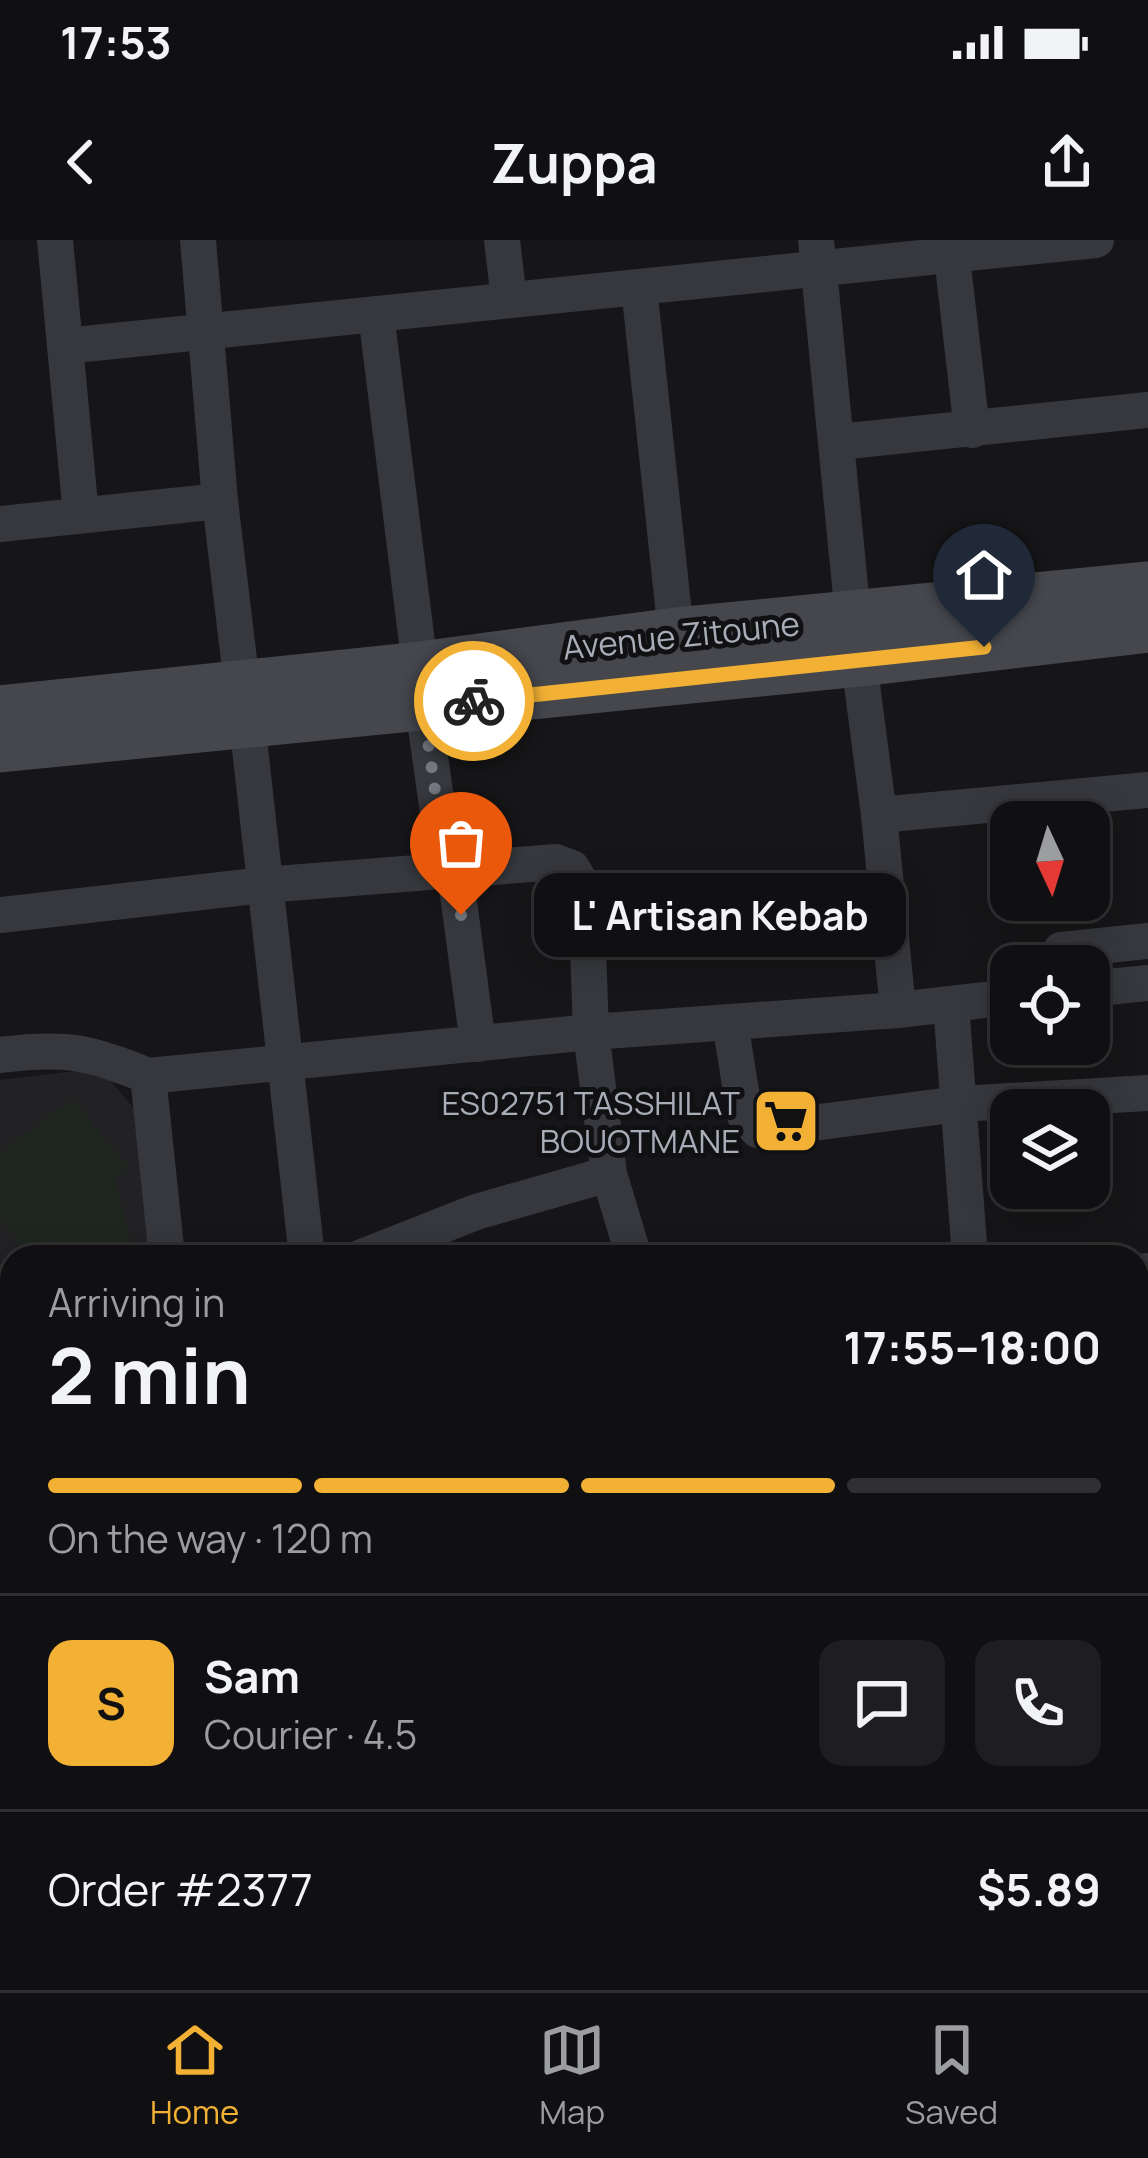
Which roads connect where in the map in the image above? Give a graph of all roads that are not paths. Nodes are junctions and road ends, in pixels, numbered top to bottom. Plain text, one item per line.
1 (55, 240) edge
2 (198, 240) edge
3 (502, 240) edge
4 (1096, 240) edge
5 (951, 247) edge
6 (818, 254) edge
7 (640, 287) junction
8 (509, 300) junction
9 (376, 314) junction
10 (207, 331) junction
11 (65, 346) junction
12 (1148, 410) edge
13 (972, 430) junction
14 (838, 442) junction
15 (220, 501) junction
16 (81, 515) junction
17 (0, 524) edge
18 (1148, 587) edge
19 (1148, 627) edge
20 (676, 633) junction
21 (857, 639) junction
22 (421, 687) junction
23 (244, 704) junction
24 (0, 711) edge
25 (0, 747) edge
26 (1148, 790) edge
27 (879, 815) junction
28 (455, 872) junction
29 (264, 885) junction
30 (0, 915) edge
31 (1148, 941) edge
32 (1109, 945) edge
33 (1148, 983) edge
34 (1110, 987) edge
35 (990, 999) edge
36 (951, 1004) junction
37 (898, 1010) junction
38 (730, 1022) junction
39 (591, 1032) junction
40 (478, 1044) junction
41 (0, 1055) edge
42 (288, 1065) junction
43 (148, 1076) junction
44 (1148, 1093) edge
45 (958, 1104) junction
46 (608, 1174) junction
47 (166, 1245) edge
48 (306, 1245) edge
49 (392, 1245) edge
50 (630, 1245) edge
51 (969, 1245) edge

1 - 11 street
2 - 10 street
3 - 8 street
4 - 5 street
5 - 6 street
5 - 13 street
6 - 7 street
6 - 14 street
7 - 8 street
7 - 20 street
8 - 9 street
9 - 10 street
9 - 22 street
10 - 11 street
10 - 15 street
11 - 16 street
12 - 13 street
13 - 14 street
14 - 21 street
15 - 16 street
15 - 23 street
16 - 17 street
18 - 21 main road, Avenue Zitoune
19 - 21 main road, Avenue Zitoune
20 - 21 main road, Avenue Zitoune
20 - 22 main road, Avenue Zitoune
21 - 22 main road, Avenue Zitoune
21 - 27 street
22 - 23 main road, Avenue Zitoune
22 - 28 street
23 - 24 main road, Avenue Zitoune
23 - 25 main road, Avenue Zitoune
23 - 29 street
26 - 27 street
27 - 37 street
28 - 29 street
28 - 39 street
28 - 40 street
29 - 30 street
29 - 42 street
31 - 32 street
33 - 34 street
35 - 36 street
36 - 37 street
36 - 45 street
37 - 38 street
38 - 39 street
38 - 45 street
39 - 40 street
39 - 46 street
40 - 42 street
41 - 43 street
42 - 43 street
42 - 48 street
43 - 47 street
44 - 45 street
45 - 51 street
46 - 49 street
46 - 50 street

